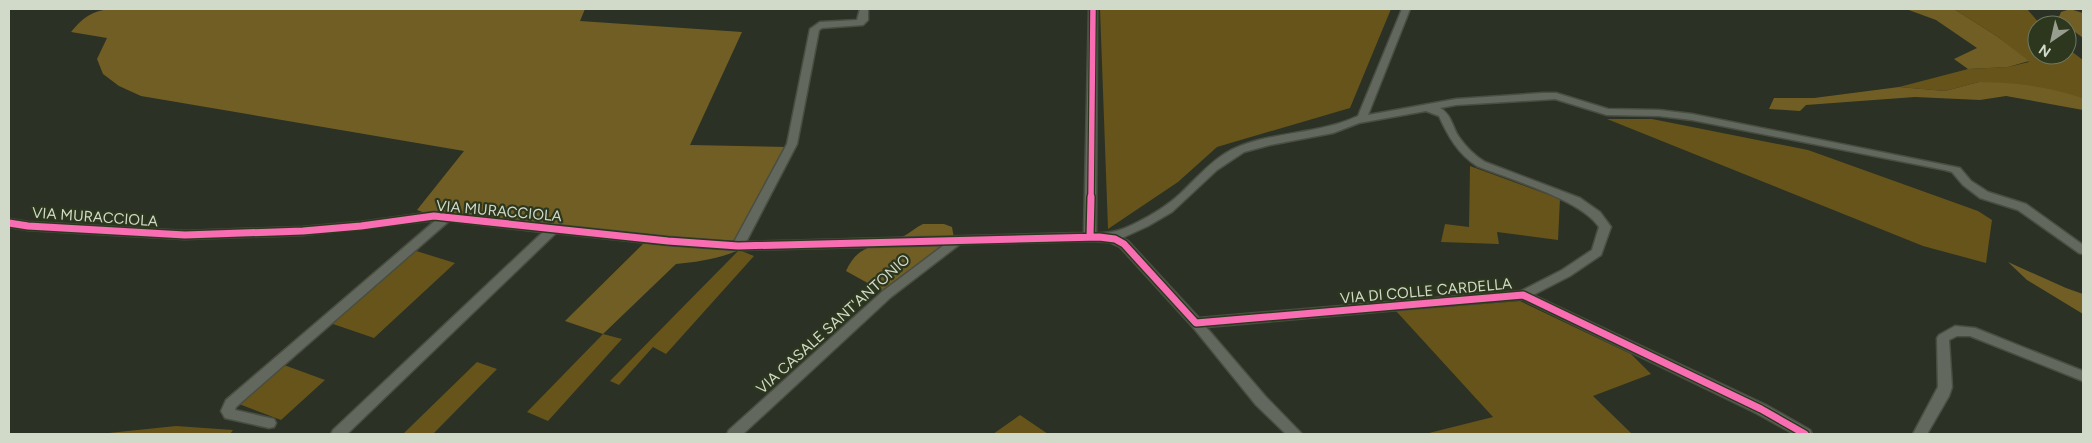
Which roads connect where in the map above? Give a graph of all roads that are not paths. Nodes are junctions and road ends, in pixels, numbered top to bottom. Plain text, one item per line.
1 (864, 9) edge
2 (1093, 9) edge
3 (1406, 9) edge
4 (1425, 108) junction
5 (1356, 121) junction
6 (446, 217) junction
7 (9, 223) edge
8 (553, 229) junction
9 (1090, 237) junction
10 (1111, 238) junction
11 (957, 241) junction
12 (738, 246) junction
13 (2083, 250) edge
14 (1523, 295) junction
15 (1196, 323) junction
16 (2083, 376) edge
17 (269, 423) dead end
18 (338, 434) edge
19 (734, 434) edge
20 (1295, 434) edge
21 (1805, 434) edge
22 (1920, 434) edge

1 - 12 street
2 - 9 street
3 - 5 street
4 - 5 street
4 - 13 street
4 - 14 street
5 - 10 street
6 - 7 street, VIA MURACCIOLA
6 - 8 street, VIA MURACCIOLA
6 - 17 street, VIA MURACCIOLA
8 - 12 street, VIA MURACCIOLA
8 - 18 street, VIA MURACCIOLA
9 - 10 street, VIA MURACCIOLA
9 - 11 street, VIA MURACCIOLA
10 - 15 street
11 - 12 street, VIA MURACCIOLA
11 - 19 street, VIA CASALE SANT'ANTONIO
14 - 15 street, VIA DI COLLE CARDELLA
14 - 21 street, VIA DI COLLE CARDELLA
15 - 20 street
16 - 22 street

